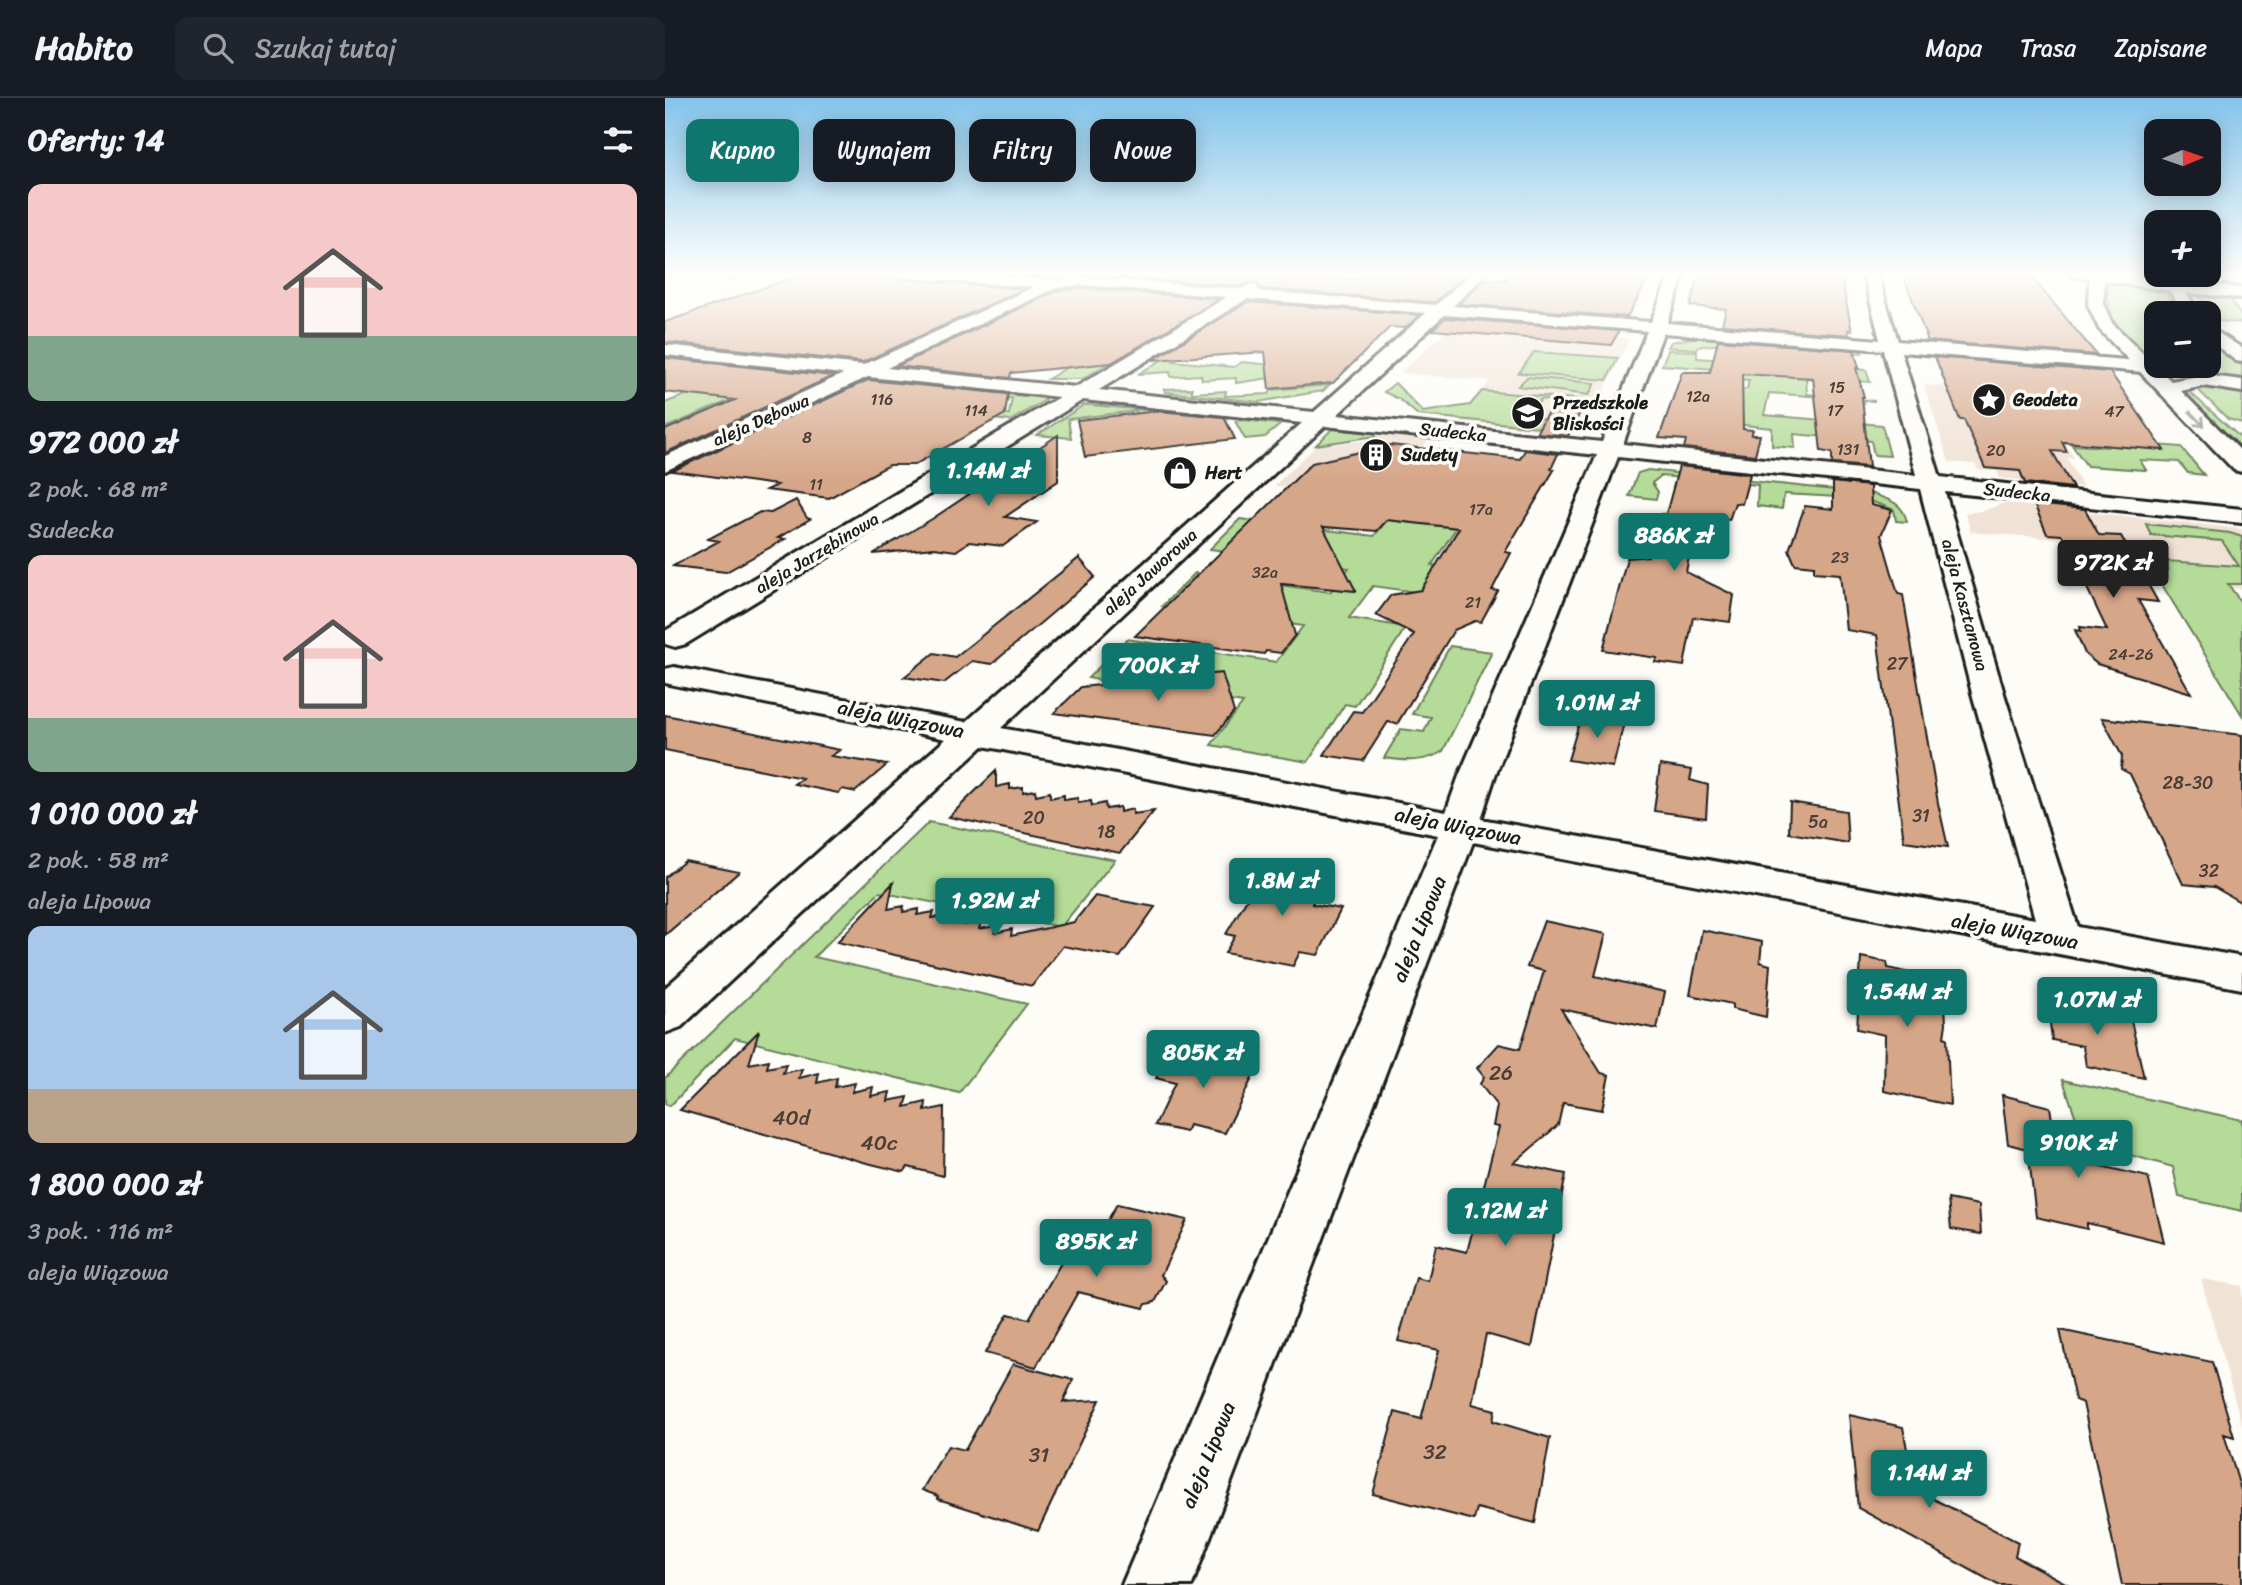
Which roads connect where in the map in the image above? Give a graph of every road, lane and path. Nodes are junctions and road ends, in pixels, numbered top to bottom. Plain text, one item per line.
1 (930, 341) edge
2 (1166, 341) edge
3 (1404, 341) edge
4 (1652, 341) edge
5 (1844, 341) edge
6 (1889, 341) edge
7 (2122, 341) edge
8 (2221, 341) edge
9 (1890, 345) junction
10 (665, 350) edge
11 (2242, 357) edge
12 (2143, 366) junction
13 (868, 370) junction
14 (2242, 386) edge
15 (2168, 390) junction
16 (1081, 393) junction
17 (1320, 418) junction
18 (1611, 448) junction
19 (665, 464) edge
20 (2242, 465) edge
21 (1930, 482) junction
22 (2241, 516) edge
23 (670, 638) edge
24 (670, 679) edge
25 (975, 733) junction
26 (1460, 827) junction
27 (2059, 939) junction
28 (2242, 973) edge
29 (665, 1015) edge
30 (1157, 1585) edge

1 - 13 street, aleja Dębowa
2 - 16 street, aleja Jarzębinowa
3 - 17 street, aleja Jaworowa
4 - 18 street, aleja Lipowa
5 - 9 street, aleja Dębowa
6 - 9 street, aleja Kasztanowa
7 - 12 street
8 - 11 street
9 - 12 street, aleja Dębowa
9 - 21 street, aleja Kasztanowa
10 - 13 street, Sudecka
12 - 15 street
13 - 16 street, Sudecka
13 - 19 street, aleja Dębowa
14 - 15 street
15 -> 20 street
16 - 17 street, Sudecka
16 - 23 street, aleja Jarzębinowa
17 - 18 street, Sudecka
17 - 25 street, aleja Jaworowa
18 - 21 street, Sudecka
18 - 26 street, aleja Lipowa
21 - 22 street, Sudecka
21 - 27 street, aleja Kasztanowa
23 - 24 street
24 - 25 street, aleja Wiązowa
25 - 26 street, aleja Wiązowa
25 - 29 street, aleja Jaworowa
26 - 27 street, aleja Wiązowa
26 - 30 street, aleja Lipowa
27 - 28 street, aleja Wiązowa

